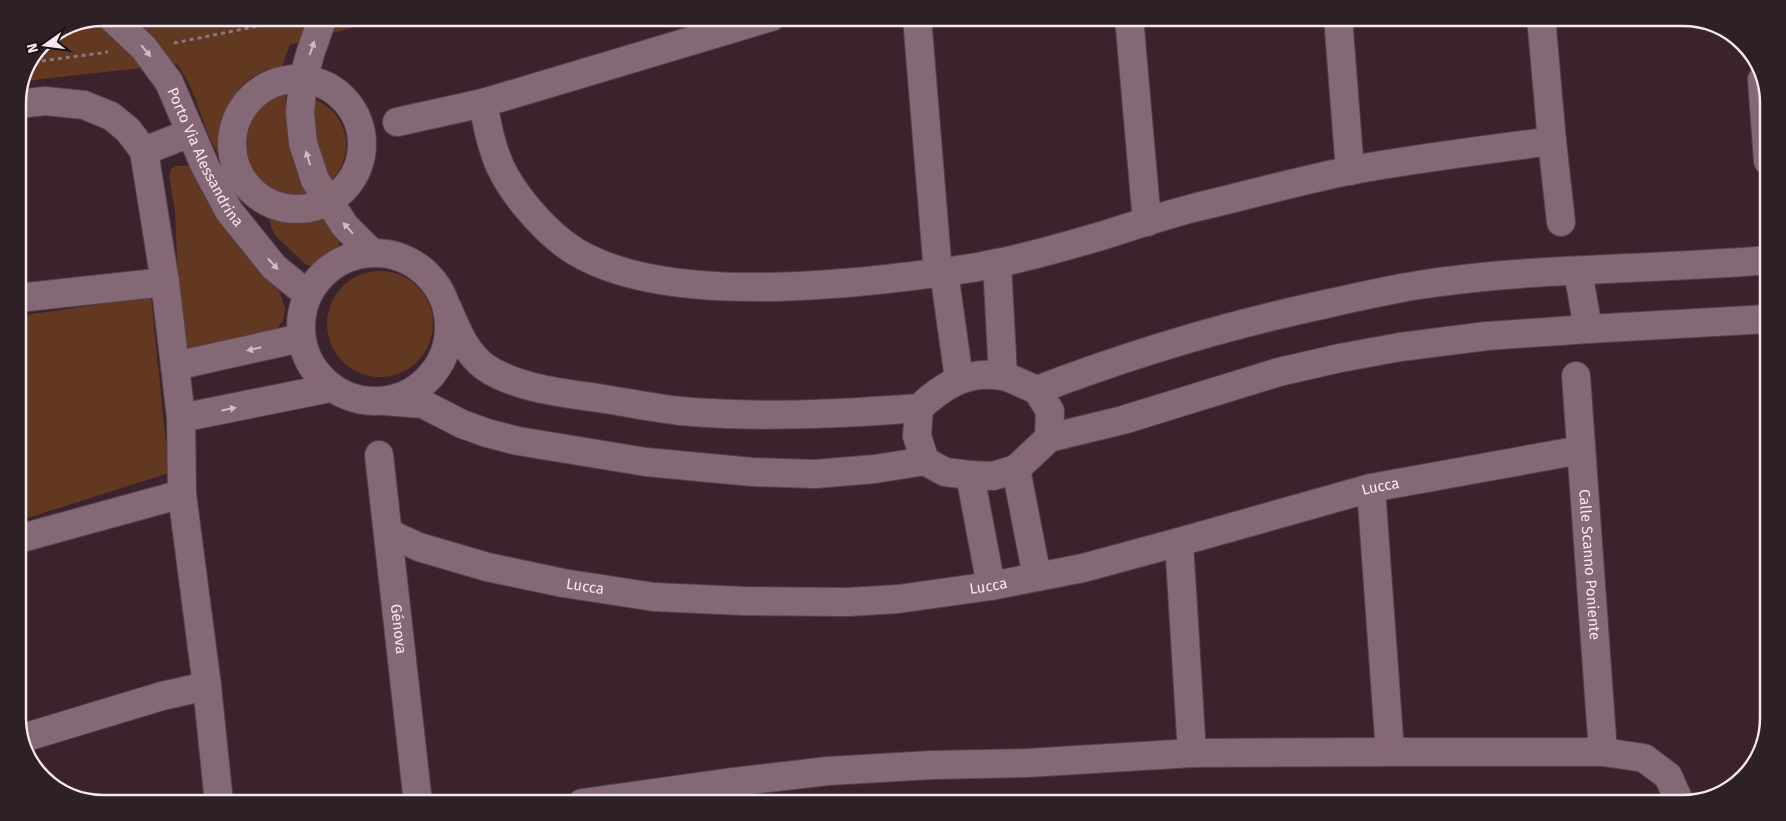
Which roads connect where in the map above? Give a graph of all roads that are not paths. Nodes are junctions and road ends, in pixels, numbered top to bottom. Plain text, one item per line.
1 (120, 26) edge
2 (320, 26) edge
3 (745, 26) edge
4 (917, 26) edge
5 (1130, 26) edge
6 (1339, 26) edge
7 (1542, 26) edge
8 (303, 79) junction
9 (26, 103) edge
10 (483, 103) junction
11 (397, 122) dead end
12 (190, 133) junction
13 (1552, 141) junction
14 (144, 151) junction
15 (1350, 171) junction
16 (255, 195) junction
17 (329, 202) junction
18 (1147, 222) junction
19 (1561, 222) dead end
20 (246, 232) junction
21 (371, 252) junction
22 (1760, 261) edge
23 (997, 263) junction
24 (1578, 271) junction
25 (941, 272) junction
26 (166, 282) junction
27 (306, 293) junction
28 (26, 297) edge
29 (447, 307) junction
30 (1760, 319) edge
31 (1588, 329) junction
32 (302, 338) junction
33 (175, 366) junction
34 (1003, 376) junction
35 (1576, 376) dead end
36 (959, 379) junction
37 (330, 388) junction
38 (1037, 390) junction
39 (385, 401) junction
40 (919, 408) junction
41 (181, 418) junction
42 (1049, 438) junction
43 (1581, 450) junction
44 (380, 455) dead end
45 (925, 461) junction
46 (1016, 469) junction
47 (970, 475) junction
48 (1372, 488) junction
49 (182, 494) junction
50 (388, 534) junction
51 (26, 537) edge
52 (1180, 542) junction
53 (1037, 577) junction
54 (990, 586) junction
55 (207, 686) junction
56 (29, 736) edge
57 (1390, 752) junction
58 (1602, 752) junction
59 (1192, 753) junction
60 (218, 795) edge
61 (417, 795) edge
62 (640, 795) edge
63 (1676, 795) edge

1 -> 12 street, Porto Via Alessandrina
8 -> 2 street
3 - 10 street
4 - 25 street
5 - 18 street
6 - 15 street
7 - 13 street
8 - 16 street
17 -> 8 street
8 - 17 street
9 - 14 street
10 - 11 street
10 - 25 street
12 - 14 street
12 - 20 street, Porto Via Alessandrina
13 - 15 street
13 - 19 street
14 - 26 street
15 - 18 street
16 - 17 street
16 - 20 street
21 -> 17 street
18 - 23 street
20 -> 27 street, Porto Via Alessandrina
21 - 27 street
21 - 29 street
22 - 24 street
23 - 25 street
23 - 34 street
24 - 31 street
24 - 38 street
25 - 36 street
26 - 28 street
26 - 33 street
27 - 32 street
29 - 39 street
29 - 40 street
30 - 31 street
31 - 42 street
32 -> 33 street
32 - 37 street
33 - 41 street
34 - 36 street
34 - 38 street
35 - 43 street, Calle Scanno Poniente
36 - 40 street
37 - 39 street
41 -> 37 street
38 - 42 street
39 - 45 street
40 - 45 street
41 - 49 street
42 - 46 street
43 - 48 street, Lucca
43 - 58 street, Calle Scanno Poniente
44 - 50 street, Génova
45 - 47 street
46 - 47 street
46 - 53 street
47 - 54 street
48 - 52 street, Lucca
48 - 57 street
49 - 51 street
49 - 55 street
50 - 54 street, Lucca
50 - 61 street, Génova
52 - 53 street, Lucca
52 - 59 street
53 - 54 street, Lucca
55 - 56 street
55 - 60 street
57 - 58 street
57 - 59 street
58 - 63 street
59 - 62 street

